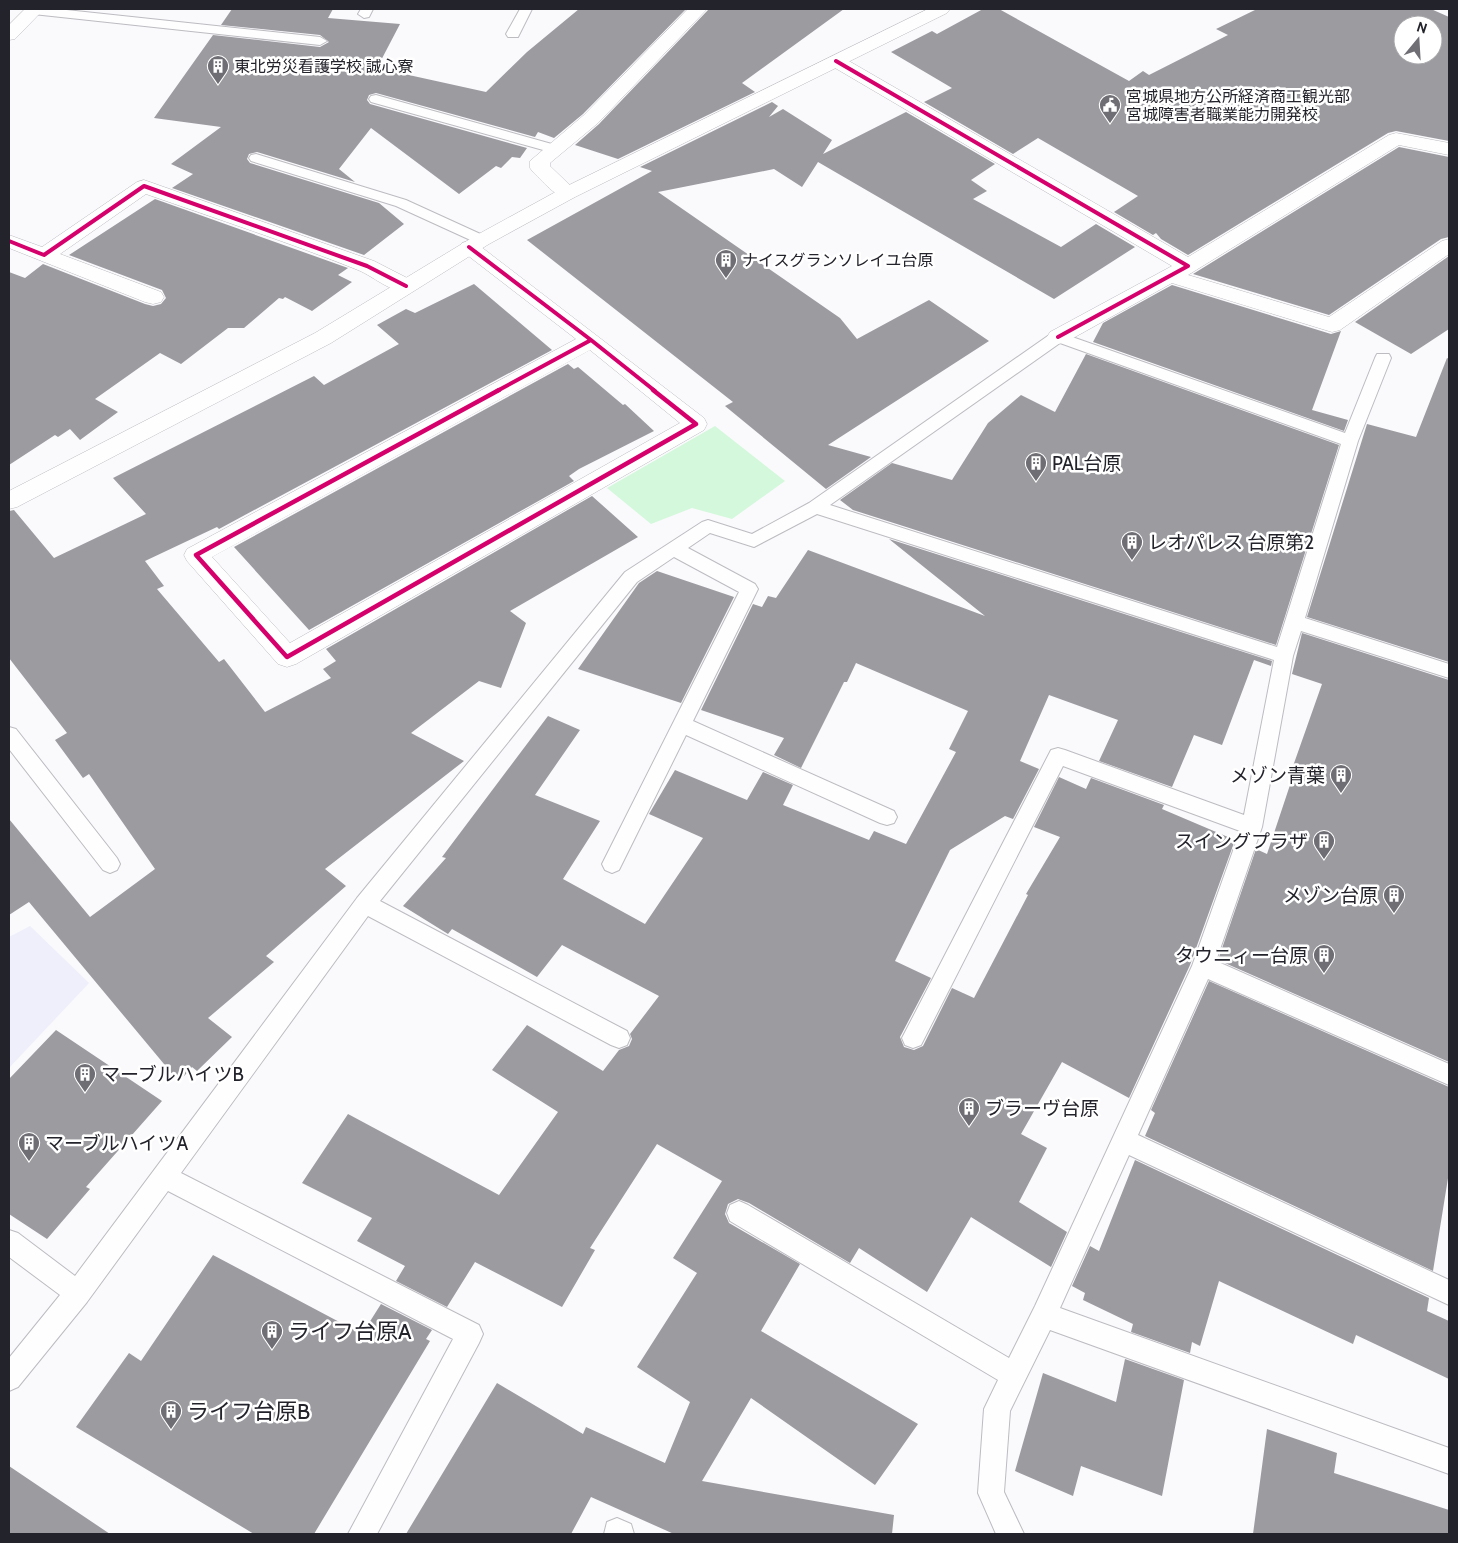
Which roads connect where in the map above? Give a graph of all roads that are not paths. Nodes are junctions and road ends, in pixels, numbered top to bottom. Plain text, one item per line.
1 (150, 9) edge
2 (526, 9) edge
3 (698, 9) edge
4 (941, 9) edge
5 (34, 10) edge
6 (139, 23) junction
7 (513, 34) dead end
8 (9, 35) edge
9 (320, 41) dead end
10 (836, 61) junction
11 (376, 99) dead end
12 (554, 149) junction
13 (1449, 149) edge
14 (256, 158) dead end
15 (568, 193) junction
16 (9, 241) edge
17 (476, 244) junction
18 (1449, 245) edge
19 (44, 255) junction
20 (1179, 271) junction
21 (406, 286) junction
22 (153, 297) dead end
23 (1058, 338) junction
24 (591, 340) junction
25 (1383, 358) dead end
26 (1350, 441) junction
27 (9, 501) edge
28 (815, 507) junction
29 (674, 549) junction
30 (1294, 622) junction
31 (1284, 656) junction
32 (1449, 671) edge
33 (682, 725) junction
34 (9, 735) edge
35 (887, 817) dead end
36 (1252, 827) junction
37 (110, 864) dead end
38 (612, 864) dead end
39 (365, 904) junction
40 (1203, 966) junction
41 (619, 1038) dead end
42 (913, 1038) dead end
43 (1449, 1075) edge
44 (1123, 1140) junction
45 (164, 1177) junction
46 (739, 1213) dead end
47 (9, 1242) edge
48 (78, 1293) junction
49 (1449, 1293) edge
50 (1044, 1315) junction
51 (1013, 1374) junction
52 (9, 1378) edge
53 (1449, 1461) edge
54 (362, 1534) edge
55 (1010, 1534) edge

1 - 6 lane
2 - 7 lane
3 - 12 street
4 - 10 street
5 - 6 lane
5 - 8 street
6 - 9 lane
10 - 15 street
10 - 20 street
11 - 12 lane
12 - 15 street
13 - 20 street
14 - 17 lane
15 - 17 street
16 - 19 street
17 - 21 street
17 - 24 street
18 - 20 street
19 - 21 street
19 - 22 street
20 - 23 street
21 - 27 street
23 - 26 lane
23 - 28 lane
24 - 24 street
25 - 26 lane
26 - 30 lane
28 - 29 lane
28 - 31 lane
29 - 33 lane
29 - 39 lane
30 - 31 lane
30 - 32 lane
31 - 36 lane
33 - 35 lane
33 - 38 lane
34 - 37 lane
36 - 40 lane
36 - 42 lane
39 - 41 lane
39 - 45 lane
40 - 43 lane
40 - 44 lane
44 - 49 lane
44 - 50 lane
45 - 48 lane
45 - 54 lane
46 - 51 lane
47 - 48 lane
48 - 52 lane
50 - 51 lane
50 - 53 lane
51 - 55 lane

